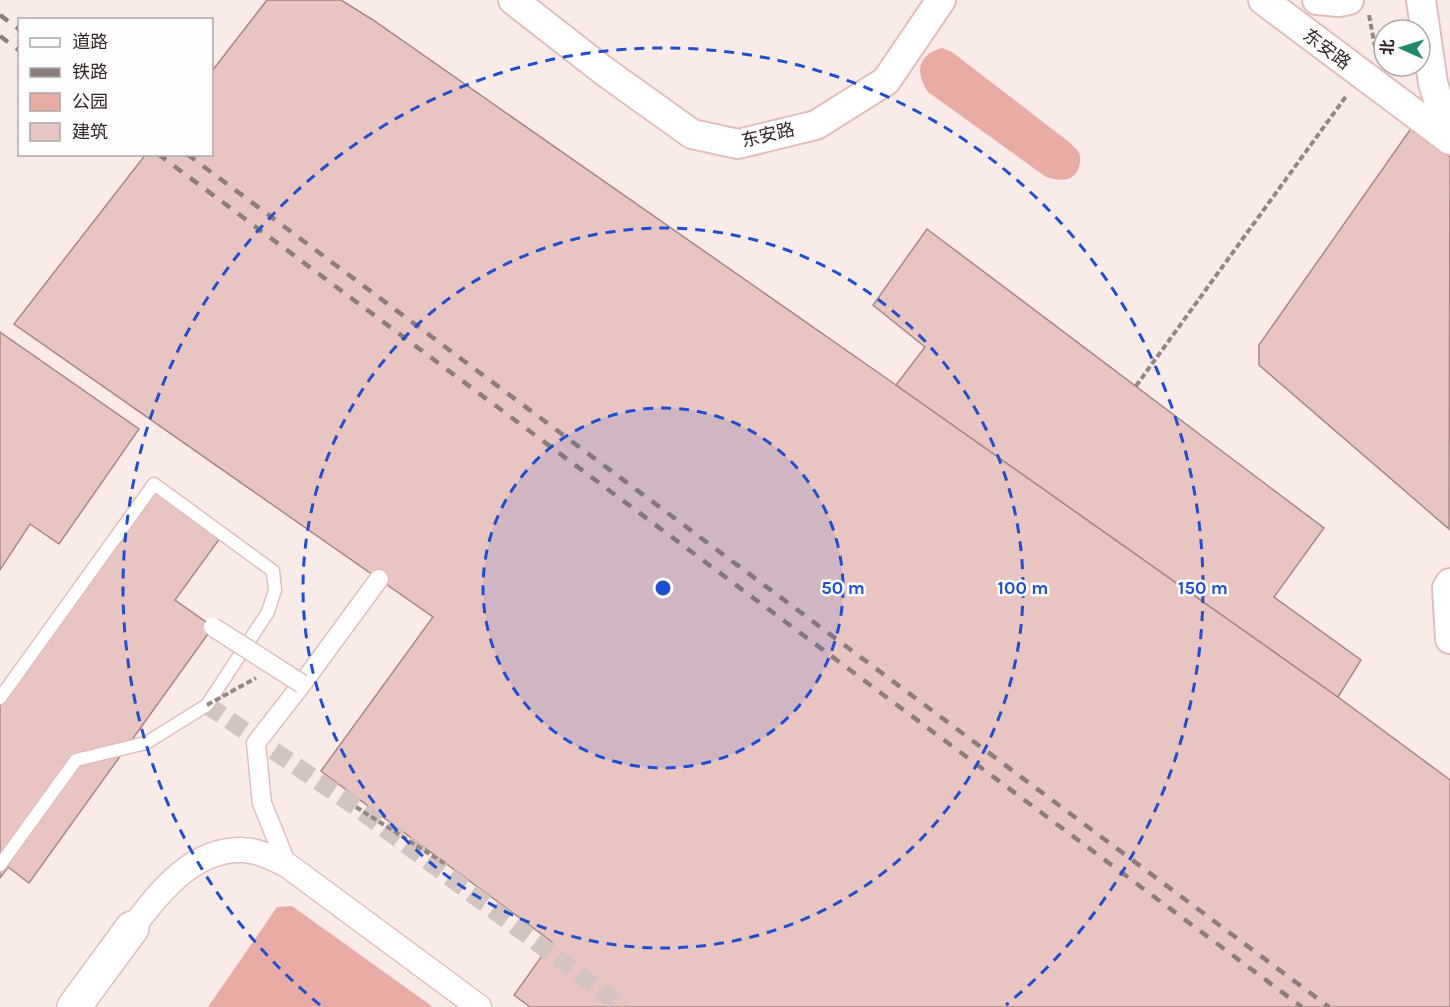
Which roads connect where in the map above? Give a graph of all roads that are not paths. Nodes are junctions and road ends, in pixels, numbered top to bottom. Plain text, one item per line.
1 (513, 0) edge
2 (941, 0) edge
3 (1263, 0) edge
4 (1317, 0) edge
5 (1421, 0) edge
6 (1358, 5) edge
7 (1450, 140) edge
8 (379, 579) dead end
9 (1450, 583) edge
10 (213, 627) dead end
11 (1450, 639) edge
12 (302, 684) junction
13 (0, 698) edge
14 (0, 865) edge
15 (287, 865) junction
16 (132, 928) joint
17 (74, 1007) edge
18 (479, 1007) edge

1 - 2 street, 东安路
3 - 7 street, 东安路
4 - 6 street
5 - 7 street
8 - 12 street
9 - 11 street
10 - 12 street, bridge
12 - 15 street
13 - 14 lane
15 - 16 street
15 - 18 street
16 - 17 main road

